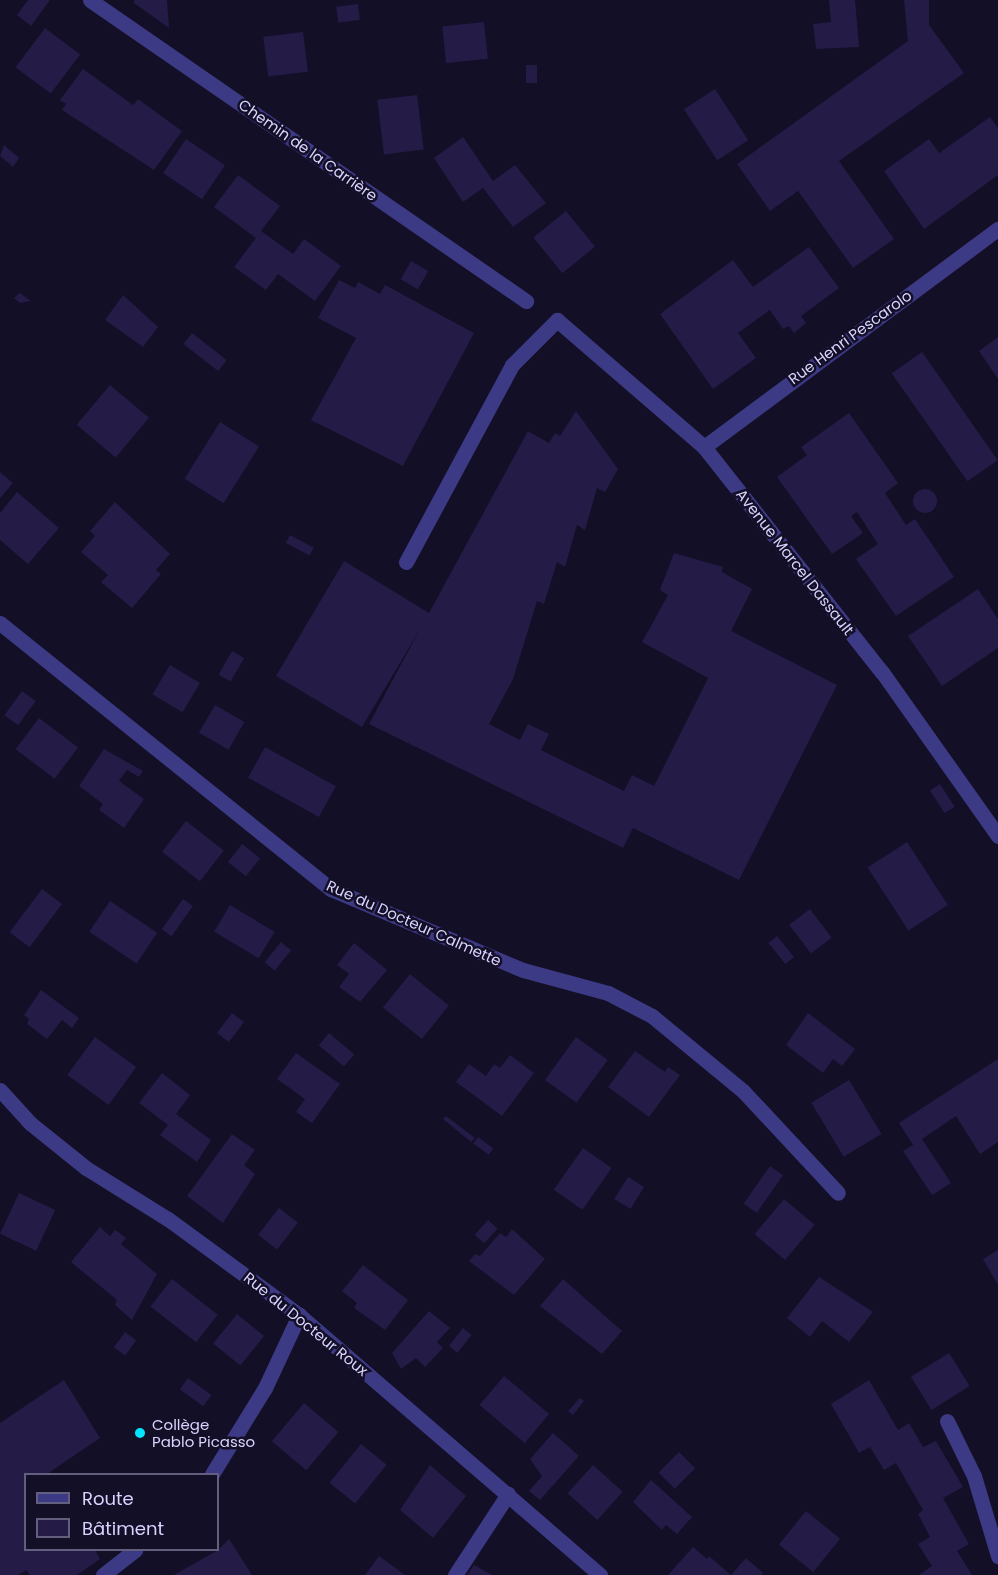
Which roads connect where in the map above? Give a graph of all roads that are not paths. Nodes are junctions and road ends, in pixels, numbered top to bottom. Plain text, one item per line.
1 (90, 0) edge
2 (998, 230) edge
3 (526, 301) dead end
4 (704, 447) junction
5 (406, 562) dead end
6 (0, 623) edge
7 (998, 836) edge
8 (0, 1090) edge
9 (838, 1193) dead end
10 (299, 1315) junction
11 (947, 1421) dead end
12 (213, 1473) edge
13 (508, 1494) junction
14 (134, 1551) edge
15 (998, 1556) edge
16 (103, 1575) edge
17 (455, 1575) edge
18 (600, 1575) edge

1 - 3 street, Chemin de la Carrière
2 - 4 street, Rue Henri Pescarolo
4 - 5 street, Avenue Marcel Dassault
4 - 7 street, Avenue Marcel Dassault
6 - 9 street, Rue du Docteur Calmette
8 - 10 street, Rue du Docteur Roux
10 - 12 street
10 - 13 street, Rue du Docteur Roux
11 - 15 street
13 - 17 street
13 - 18 street, Rue du Docteur Roux
14 - 16 street

